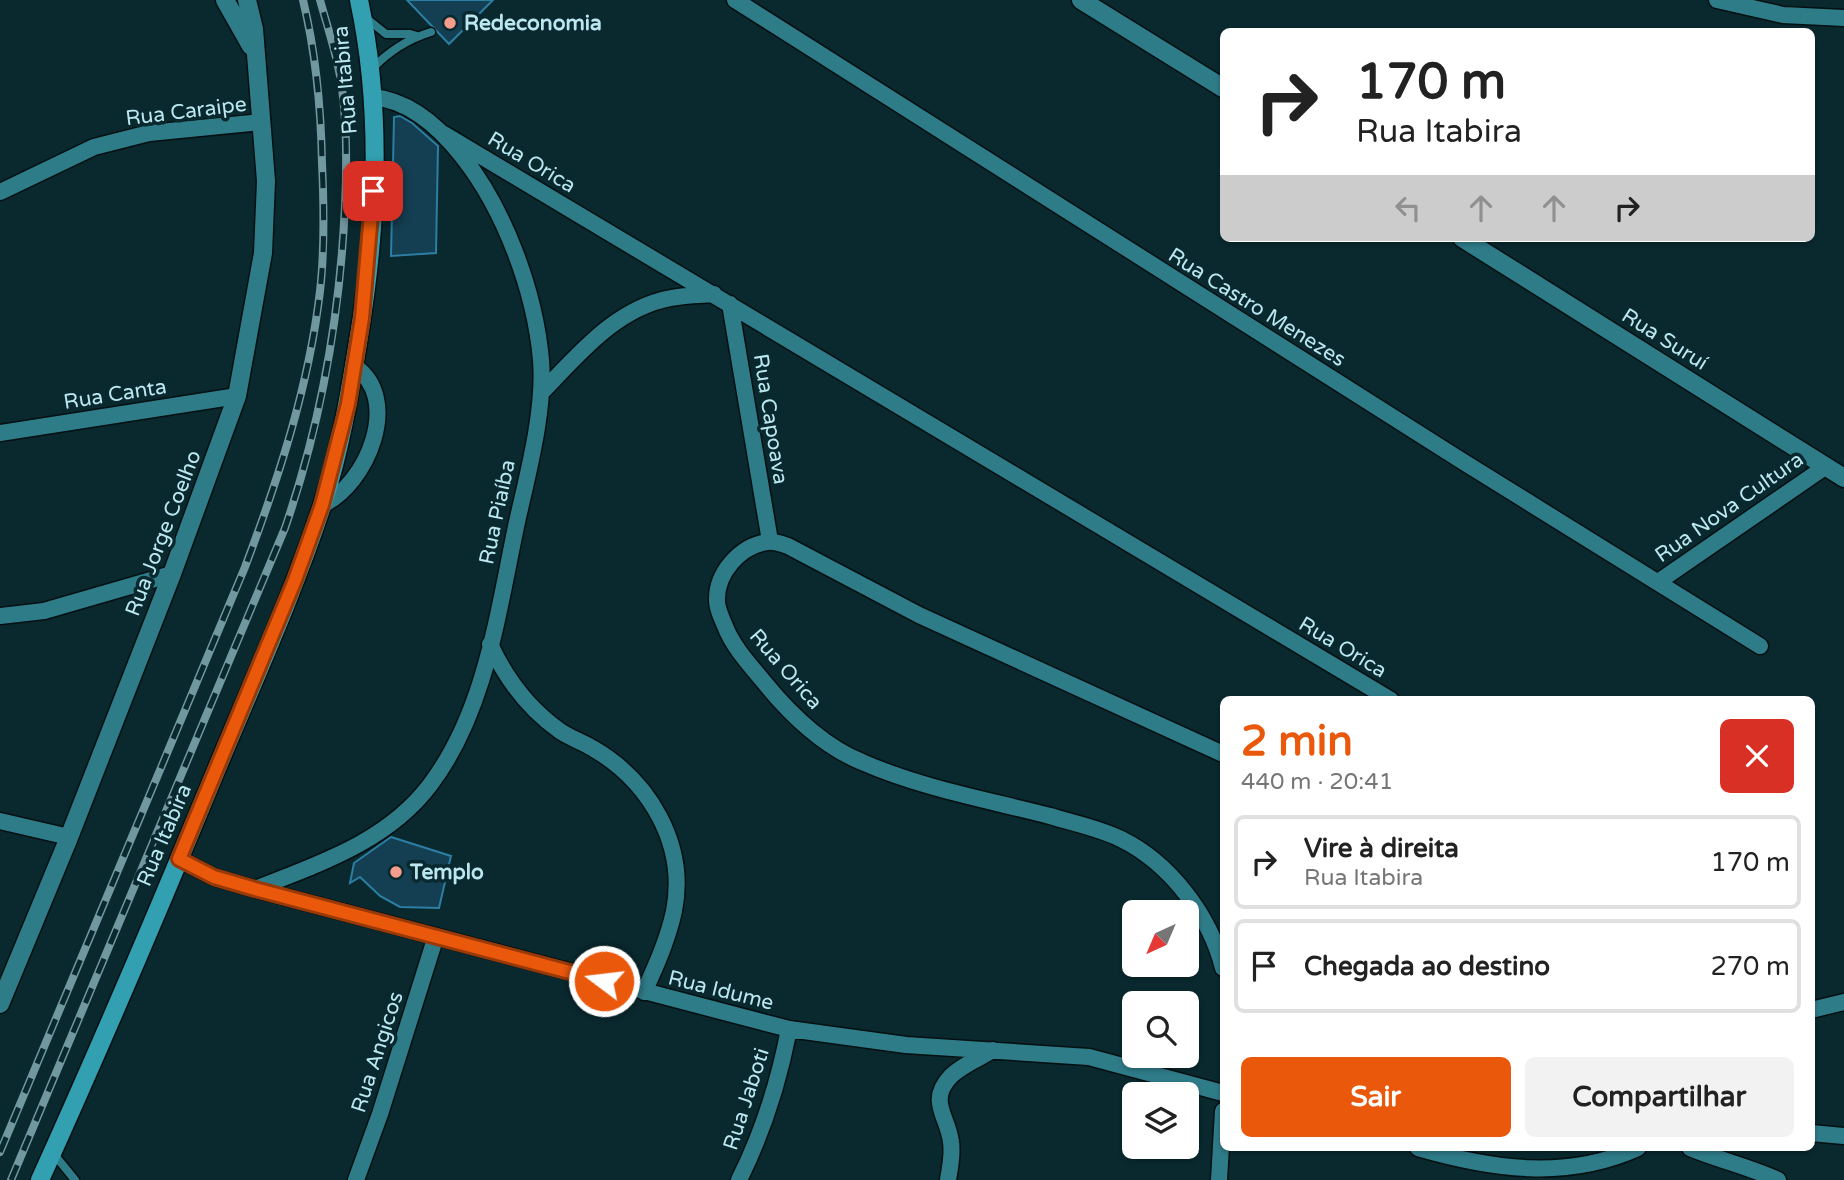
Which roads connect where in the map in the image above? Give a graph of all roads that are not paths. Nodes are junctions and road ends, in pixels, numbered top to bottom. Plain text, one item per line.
1 (225, 0) edge
2 (247, 0) edge
3 (735, 0) edge
4 (1081, 0) edge
5 (1717, 0) edge
6 (361, 7) edge
7 (1844, 18) edge
8 (430, 32) dead end
9 (416, 36) junction
10 (256, 54) junction
11 (370, 71) junction
12 (1220, 86) edge
13 (372, 97) junction
14 (262, 122) junction
15 (444, 134) junction
16 (0, 192) edge
17 (1468, 242) edge
18 (714, 294) junction
19 (730, 304) junction
20 (354, 366) junction
21 (542, 392) junction
22 (237, 396) junction
23 (0, 433) edge
24 (1825, 467) junction
25 (1844, 478) edge
26 (322, 505) junction
27 (770, 541) junction
28 (172, 574) junction
29 (1658, 582) junction
30 (0, 616) edge
31 (491, 645) junction
32 (1760, 646) dead end
33 (1384, 696) edge
34 (1220, 753) edge
35 (0, 821) edge
36 (69, 837) junction
37 (179, 859) junction
38 (255, 889) junction
39 (436, 936) junction
40 (1220, 957) edge
41 (644, 992) junction
42 (1844, 1002) edge
43 (0, 1004) edge
44 (1815, 1009) edge
45 (789, 1029) junction
46 (993, 1050) junction
47 (1220, 1092) edge
48 (1815, 1133) edge
49 (1844, 1136) edge
50 (1221, 1151) edge
51 (1429, 1151) edge
52 (1634, 1151) edge
53 (1697, 1151) edge
54 (53, 1153) junction
55 (40, 1180) edge
56 (75, 1180) edge
57 (356, 1180) edge
58 (739, 1180) edge
59 (948, 1180) edge
60 (1219, 1180) edge
61 (1778, 1180) edge

1 - 10 street
2 - 10 street, Rua Jorge Coelho
3 - 29 street, Rua Castro Menezes
4 - 12 street
5 - 7 street
6 - 9 lane
6 - 11 main road, Rua Itabira
8 - 9 lane
9 - 11 lane
10 - 14 street, Rua Jorge Coelho
11 - 13 main road, Rua Itabira
13 - 15 street, Rua Piaíba
13 - 20 main road, Rua Itabira
14 - 16 street, Rua Caraipe
14 - 22 street, Rua Jorge Coelho
15 - 18 street, Rua Orica
15 - 21 street, Rua Piaíba
17 - 24 street, Rua Suruí
18 - 19 street, Rua Orica
18 - 21 street
19 - 27 street, Rua Capoava
19 - 33 street, Rua Orica
20 - 26 main road, Rua Itabira
20 - 26 street
21 - 31 street, Rua Piaíba
22 - 23 street, Rua Canta
22 - 28 street, Rua Jorge Coelho
24 - 25 street, Rua Suruí
24 - 29 street, Rua Nova Cultura
26 - 37 main road, Rua Itabira
27 - 34 street
27 - 40 street, Rua Orica
28 - 30 street
28 - 36 street, Rua Jorge Coelho
29 - 32 street, Rua Castro Menezes
31 - 38 street, Rua Piaíba
31 - 41 street
35 - 36 street
36 - 43 street, Rua Jorge Coelho
37 - 38 street, Rua Idume
37 - 54 main road, Rua Itabira
38 - 39 street, Rua Idume
39 - 41 street, Rua Idume
39 - 57 street, Rua Angicos
41 - 45 street, Rua Idume
42 - 44 street
45 - 46 street, Rua Idume
45 - 58 street, Rua Jaboti
46 - 47 street, Rua Idume
46 - 59 street
48 - 49 street
50 - 60 street
51 - 52 street
53 - 61 street
54 - 55 main road, Rua Itabira
54 - 56 lane

